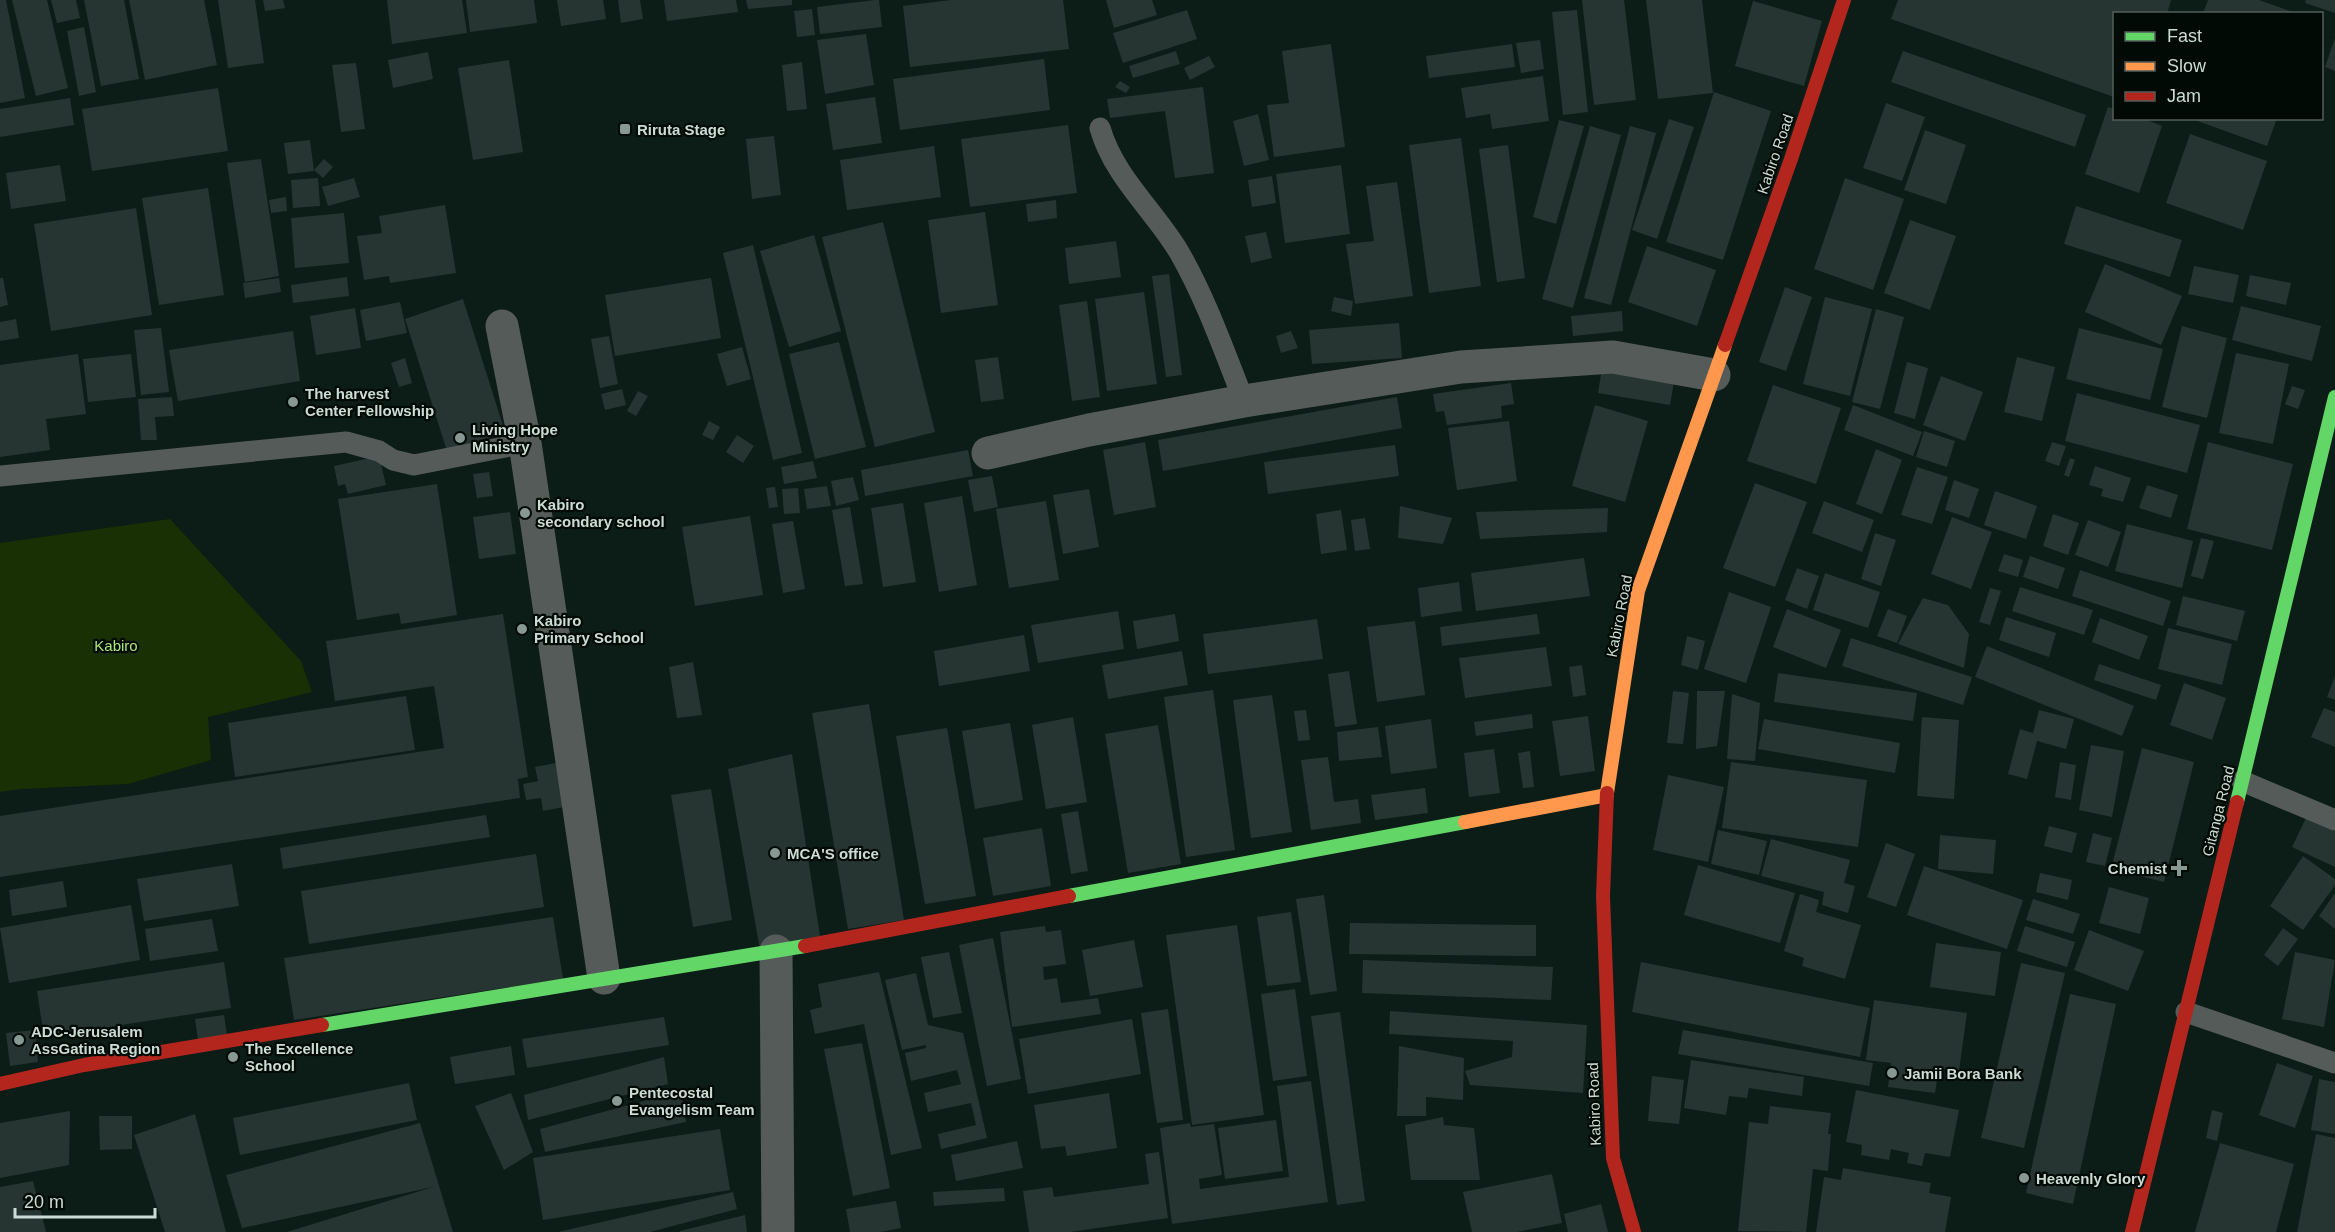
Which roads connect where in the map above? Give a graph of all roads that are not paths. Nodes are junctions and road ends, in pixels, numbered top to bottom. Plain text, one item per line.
1 (1844, 0) edge
2 (1100, 128) dead end
3 (501, 326) dead end
4 (1714, 375) junction
5 (2335, 397) edge
6 (1244, 401) junction
7 (525, 443) junction
8 (988, 453) dead end
9 (0, 476) edge
10 (2242, 781) junction
11 (1607, 795) junction
12 (2335, 820) edge
13 (776, 951) junction
14 (604, 978) junction
15 (2186, 1012) junction
16 (2335, 1063) edge
17 (0, 1084) edge
18 (778, 1232) edge
19 (1634, 1232) edge
20 (2132, 1232) edge

1 - 4 street, Kabiro Road
2 - 6 lane
3 - 7 street
4 - 6 street
4 - 11 street, Kabiro Road
5 - 10 street, Gitanga Road
6 - 8 street
7 - 9 lane
7 - 14 street
10 - 12 lane
10 - 15 street, Gitanga Road
11 - 13 street
11 - 19 street, Kabiro Road
13 - 14 street
13 - 18 street
14 - 17 street
15 - 16 lane
15 - 20 street, Gitanga Road

